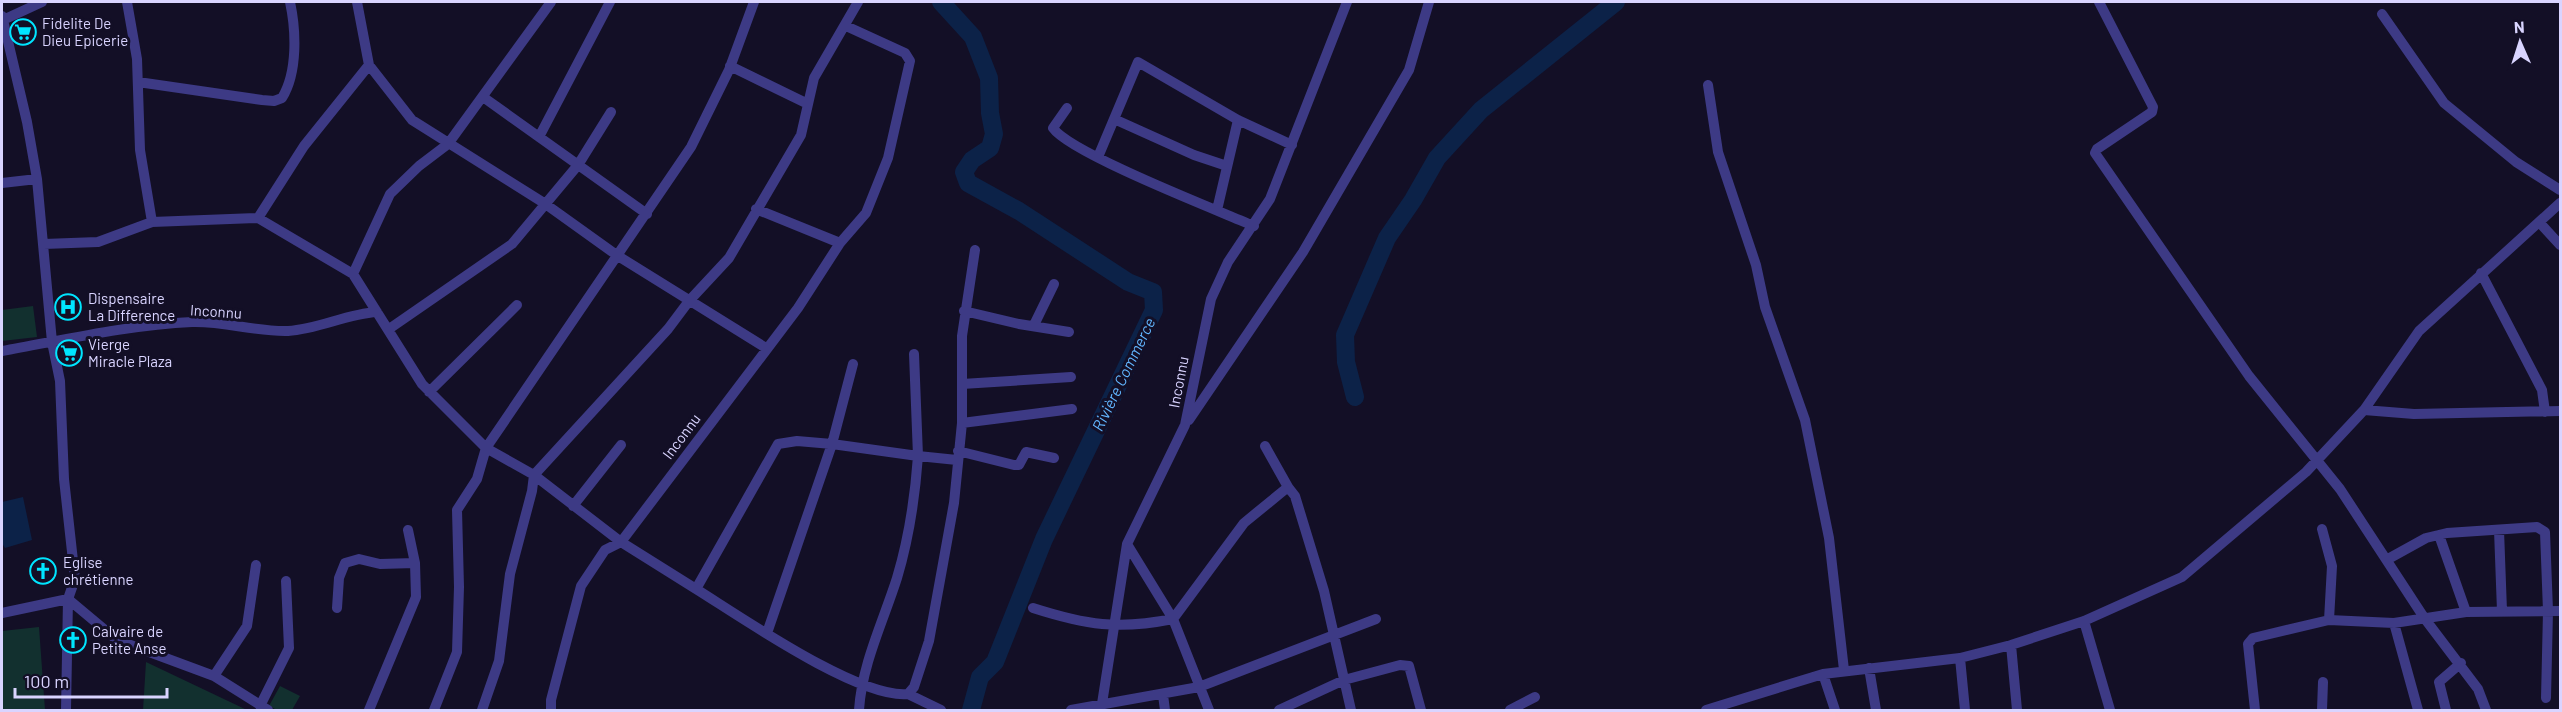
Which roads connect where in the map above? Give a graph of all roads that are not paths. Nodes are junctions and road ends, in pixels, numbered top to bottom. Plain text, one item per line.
1 (42, 2) edge
2 (127, 2) edge
3 (290, 2) edge
4 (357, 2) edge
5 (551, 2) edge
6 (610, 2) edge
7 (754, 2) edge
8 (858, 2) edge
9 (1347, 2) edge
10 (1429, 2) edge
11 (2099, 2) edge
12 (2382, 14) dead end
13 (2, 18) edge
14 (846, 26) junction
15 (369, 65) junction
16 (730, 66) junction
17 (138, 82) junction
18 (1708, 86) dead end
19 (483, 97) junction
20 (808, 104) junction
21 (1067, 108) dead end
22 (611, 112) dead end
23 (1114, 119) junction
24 (1238, 120) junction
25 (539, 137) junction
26 (448, 144) junction
27 (1292, 145) junction
28 (1098, 157) junction
29 (578, 165) junction
30 (1227, 166) junction
31 (37, 179) junction
32 (2, 183) edge
33 (2560, 190) edge
34 (544, 203) junction
35 (2560, 203) edge
36 (756, 209) junction
37 (1217, 210) junction
38 (647, 214) junction
39 (258, 218) junction
40 (152, 222) junction
41 (2540, 223) junction
42 (1254, 226) junction
43 (840, 243) junction
44 (44, 244) junction
45 (2560, 245) edge
46 (975, 250) dead end
47 (618, 256) junction
48 (2481, 273) junction
49 (353, 274) junction
50 (1054, 284) dead end
51 (689, 301) junction
52 (516, 305) dead end
53 (964, 310) junction
54 (377, 312) junction
55 (1034, 325) junction
56 (389, 328) junction
57 (1069, 332) dead end
58 (52, 342) junction
59 (766, 348) junction
60 (2, 351) edge
61 (914, 354) dead end
62 (853, 364) dead end
63 (1071, 377) dead end
64 (962, 384) junction
65 (429, 392) junction
66 (1072, 409) dead end
67 (2364, 410) junction
68 (2560, 411) edge
69 (2545, 412) junction
70 (962, 423) junction
71 (1185, 425) junction
72 (832, 444) junction
73 (621, 445) dead end
74 (1265, 446) dead end
75 (486, 448) junction
76 (918, 456) junction
77 (958, 456) junction
78 (1054, 458) dead end
79 (2317, 460) junction
80 (534, 475) junction
81 (1288, 487) junction
82 (573, 506) junction
83 (408, 530) dead end
84 (2322, 530) dead end
85 (2499, 530) junction
86 (2439, 535) junction
87 (621, 542) junction
88 (1127, 544) junction
89 (2388, 559) junction
90 (416, 563) junction
91 (256, 565) dead end
92 (286, 581) dead end
93 (696, 590) junction
94 (68, 599) junction
95 (337, 608) dead end
96 (1033, 608) dead end
97 (2502, 611) junction
98 (2548, 611) junction
99 (2560, 611) edge
100 (2466, 612) junction
101 (2, 613) edge
102 (1376, 619) dead end
103 (2425, 619) junction
104 (1173, 620) junction
105 (2330, 620) junction
106 (2084, 621) junction
107 (2394, 623) junction
108 (1113, 627) junction
109 (766, 633) junction
110 (1333, 635) junction
111 (2011, 645) junction
112 (1960, 658) junction
113 (2461, 663) junction
114 (1869, 668) junction
115 (1844, 670) junction
116 (1823, 674) junction
117 (214, 676) junction
118 (1344, 680) junction
119 (862, 682) junction
120 (2323, 682) dead end
121 (1199, 687) junction
122 (908, 693) junction
123 (1164, 695) junction
124 (1535, 697) dead end
125 (2546, 698) dead end
126 (264, 708) edge
127 (1101, 708) edge
128 (66, 711) edge
129 (369, 711) edge
130 (434, 711) edge
131 (482, 711) edge
132 (551, 711) edge
133 (859, 711) edge
134 (941, 711) edge
135 (1071, 711) edge
136 (1165, 711) edge
137 (1209, 711) edge
138 (1279, 711) edge
139 (1351, 711) edge
140 (1421, 711) edge
141 (1510, 711) edge
142 (1706, 711) edge
143 (1835, 711) edge
144 (1876, 711) edge
145 (1965, 711) edge
146 (2017, 711) edge
147 (2110, 711) edge
148 (2255, 711) edge
149 (2322, 711) edge
150 (2418, 711) edge
151 (2446, 711) edge
152 (2486, 711) edge

1 - 13 street
2 - 17 street
3 - 17 street
4 - 15 street
5 - 19 street
6 - 25 street
7 - 16 street
8 - 14 street
9 - 27 street, Inconnu
10 - 71 street
11 - 79 street
12 - 33 street
13 - 31 street
14 - 20 street
14 - 43 street, Inconnu
15 - 26 street
15 - 39 street
16 - 20 street
16 - 38 street
17 - 40 street
18 - 115 street
19 - 25 street
19 - 26 street
20 - 36 street
21 - 28 street
22 - 29 street
23 - 24 street
23 - 28 street
23 - 30 street
24 - 27 street
24 - 30 street
25 - 29 street
26 - 34 street
26 - 49 street
27 - 42 street, Inconnu
28 - 37 street
29 - 34 street
29 - 38 street
30 - 37 street
31 - 32 street
31 - 44 street
34 - 47 street
34 - 56 street
35 - 41 street
36 - 43 street
36 - 51 street
37 - 42 street
38 - 47 street
39 - 40 street
39 - 49 street
40 - 44 street
41 - 45 street
41 - 48 street
42 - 71 street, Inconnu
43 - 59 street, Inconnu
44 - 58 street
46 - 53 street
47 - 51 street
47 - 75 street
48 - 67 street
48 - 69 street
49 - 54 street
50 - 55 street
51 - 59 street
51 - 80 street
52 - 65 street
53 - 55 street
53 - 64 street
54 - 56 street
54 - 58 street, Inconnu
55 - 57 street
56 - 65 street
58 - 60 street, Inconnu
58 - 94 street
59 - 87 street, Inconnu
61 - 76 street
62 - 72 street
63 - 64 street
64 - 70 street
65 - 75 street
66 - 70 street
67 - 69 street
67 - 79 street
68 - 69 street
70 - 77 street
71 - 88 street, Inconnu
72 - 76 street
72 - 93 street
72 - 109 street
73 - 82 street
74 - 81 street
75 - 80 street
75 - 130 street
76 - 77 street
76 - 119 street
77 - 78 street
77 - 122 street
79 - 89 street
79 - 106 street
80 - 82 street
80 - 131 street
81 - 104 street
81 - 110 street
82 - 87 street
83 - 90 street
84 - 105 street
85 - 86 street
85 - 97 street
85 - 98 street
86 - 89 street
86 - 100 street
87 - 93 street
87 - 132 street, Inconnu
88 - 104 street
88 - 108 street, Inconnu
89 - 103 street
90 - 95 street
90 - 129 street
91 - 117 street
92 - 126 street
93 - 109 street
94 - 101 street
94 - 117 street
94 - 128 street
96 - 108 street
97 - 98 street
97 - 100 street
98 - 99 street
98 - 125 street
100 - 103 street
102 - 110 street
103 - 107 street
103 - 113 street
104 - 108 street
104 - 121 street
105 - 107 street
105 - 148 street
106 - 111 street
106 - 147 street
107 - 150 street
108 - 127 street, Inconnu
109 - 119 street
110 - 118 street
110 - 121 street
111 - 112 street
111 - 146 street
112 - 114 street
112 - 145 street
113 - 151 street
113 - 152 street
114 - 115 street
114 - 144 street
115 - 116 street
116 - 142 street
116 - 143 street
117 - 126 street
118 - 138 street
118 - 139 street
118 - 140 street
119 - 122 street
119 - 133 street
120 - 149 street
121 - 123 street
121 - 137 street
122 - 134 street
123 - 127 street
123 - 136 street
124 - 141 street
127 - 135 street

